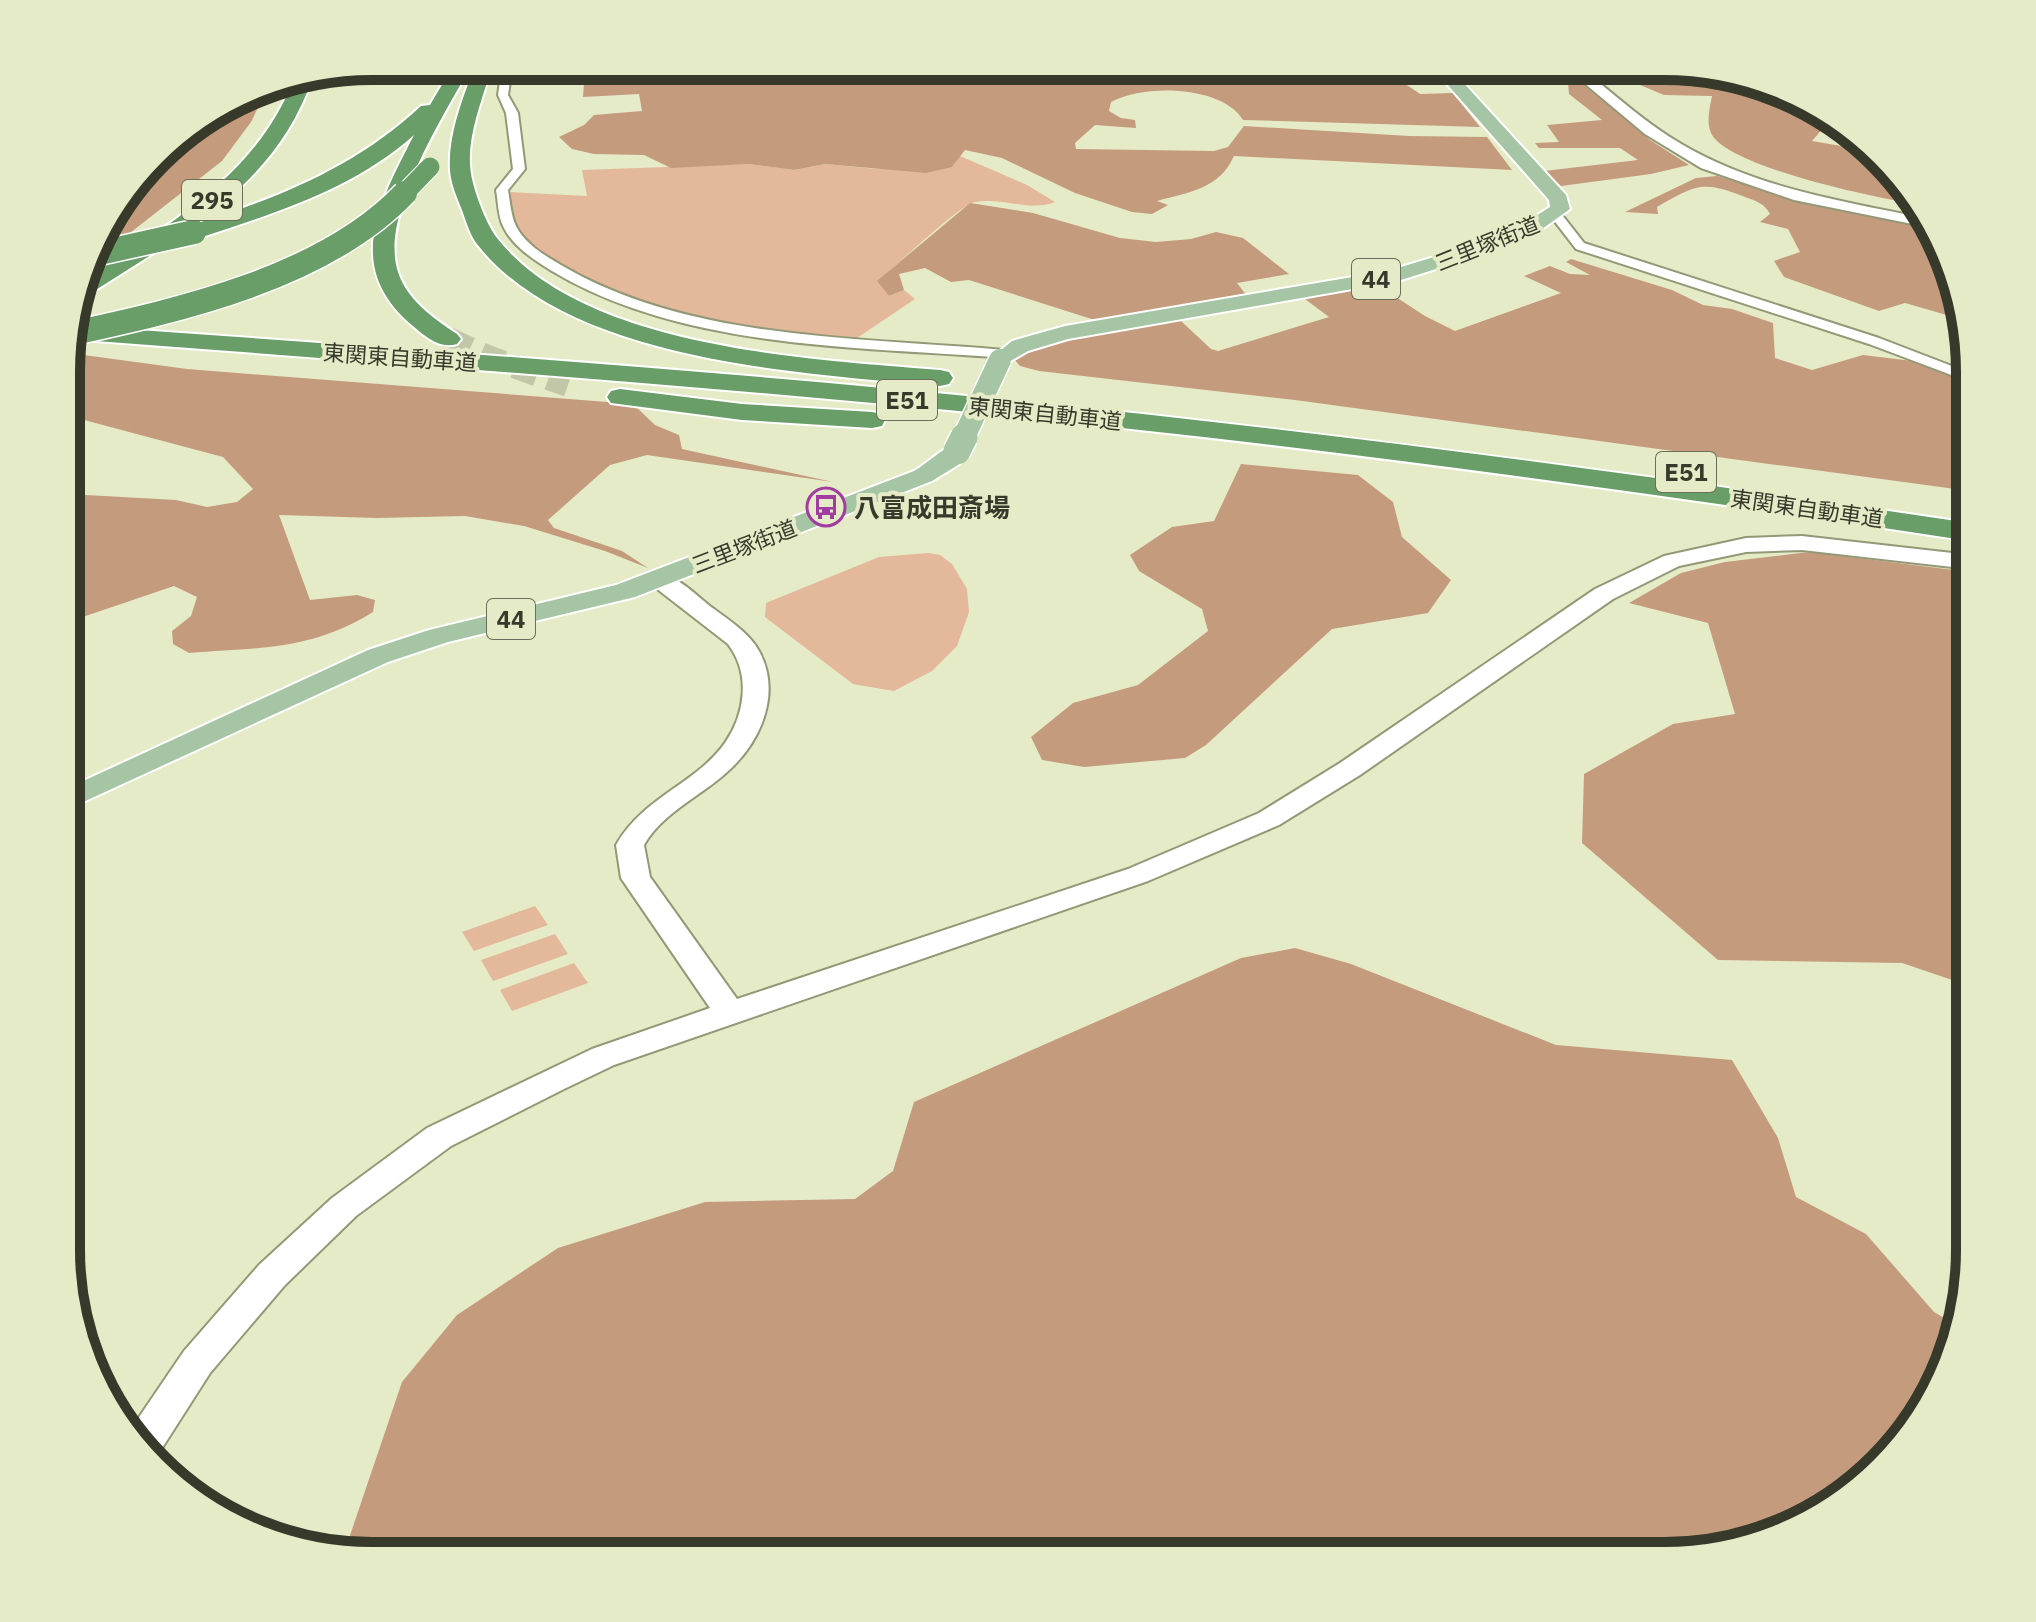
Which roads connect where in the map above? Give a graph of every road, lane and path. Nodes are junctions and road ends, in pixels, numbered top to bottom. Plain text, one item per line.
1 (462, 80) edge
2 (465, 80) edge
3 (467, 80) edge
4 (469, 80) edge
5 (1452, 80) edge
6 (1589, 80) edge
7 (505, 81) edge
8 (299, 90) edge
9 (279, 96) edge
10 (1555, 214) junction
11 (1914, 221) edge
12 (106, 252) edge
13 (101, 265) edge
14 (95, 281) edge
15 (85, 323) edge
16 (84, 329) edge
17 (83, 334) edge
18 (448, 339) tunnel mouth
19 (1002, 357) junction
20 (1956, 373) edge
21 (568, 385) tunnel mouth
22 (1402, 436) junction
23 (1742, 498) junction
24 (1956, 513) edge
25 (1956, 530) edge
26 (1956, 560) edge
27 (660, 580) junction
28 (80, 794) edge
29 (730, 1013) junction
30 (148, 1437) edge

1 - 12 highway, bridge
2 - 18 highway
3 - 16 highway, bridge
4 - 22 highway
5 - 10 main road, 三里塚街道
6 - 11 street
7 - 19 street
8 - 14 highway, 295
9 - 13 highway, 295
10 - 19 main road, 三里塚街道 / 44
10 - 20 street
15 - 22 highway, 東関東自動車道 / E51
17 - 23 highway, 東関東自動車道 / E51
19 - 27 main road, 三里塚街道 / 44, bridge
21 - 23 highway
22 - 24 highway, 東関東自動車道 / E51
23 - 25 highway, 東関東自動車道 / E51
26 - 29 street
27 - 28 main road, 三里塚街道 / 44
27 - 29 street
29 - 30 street

